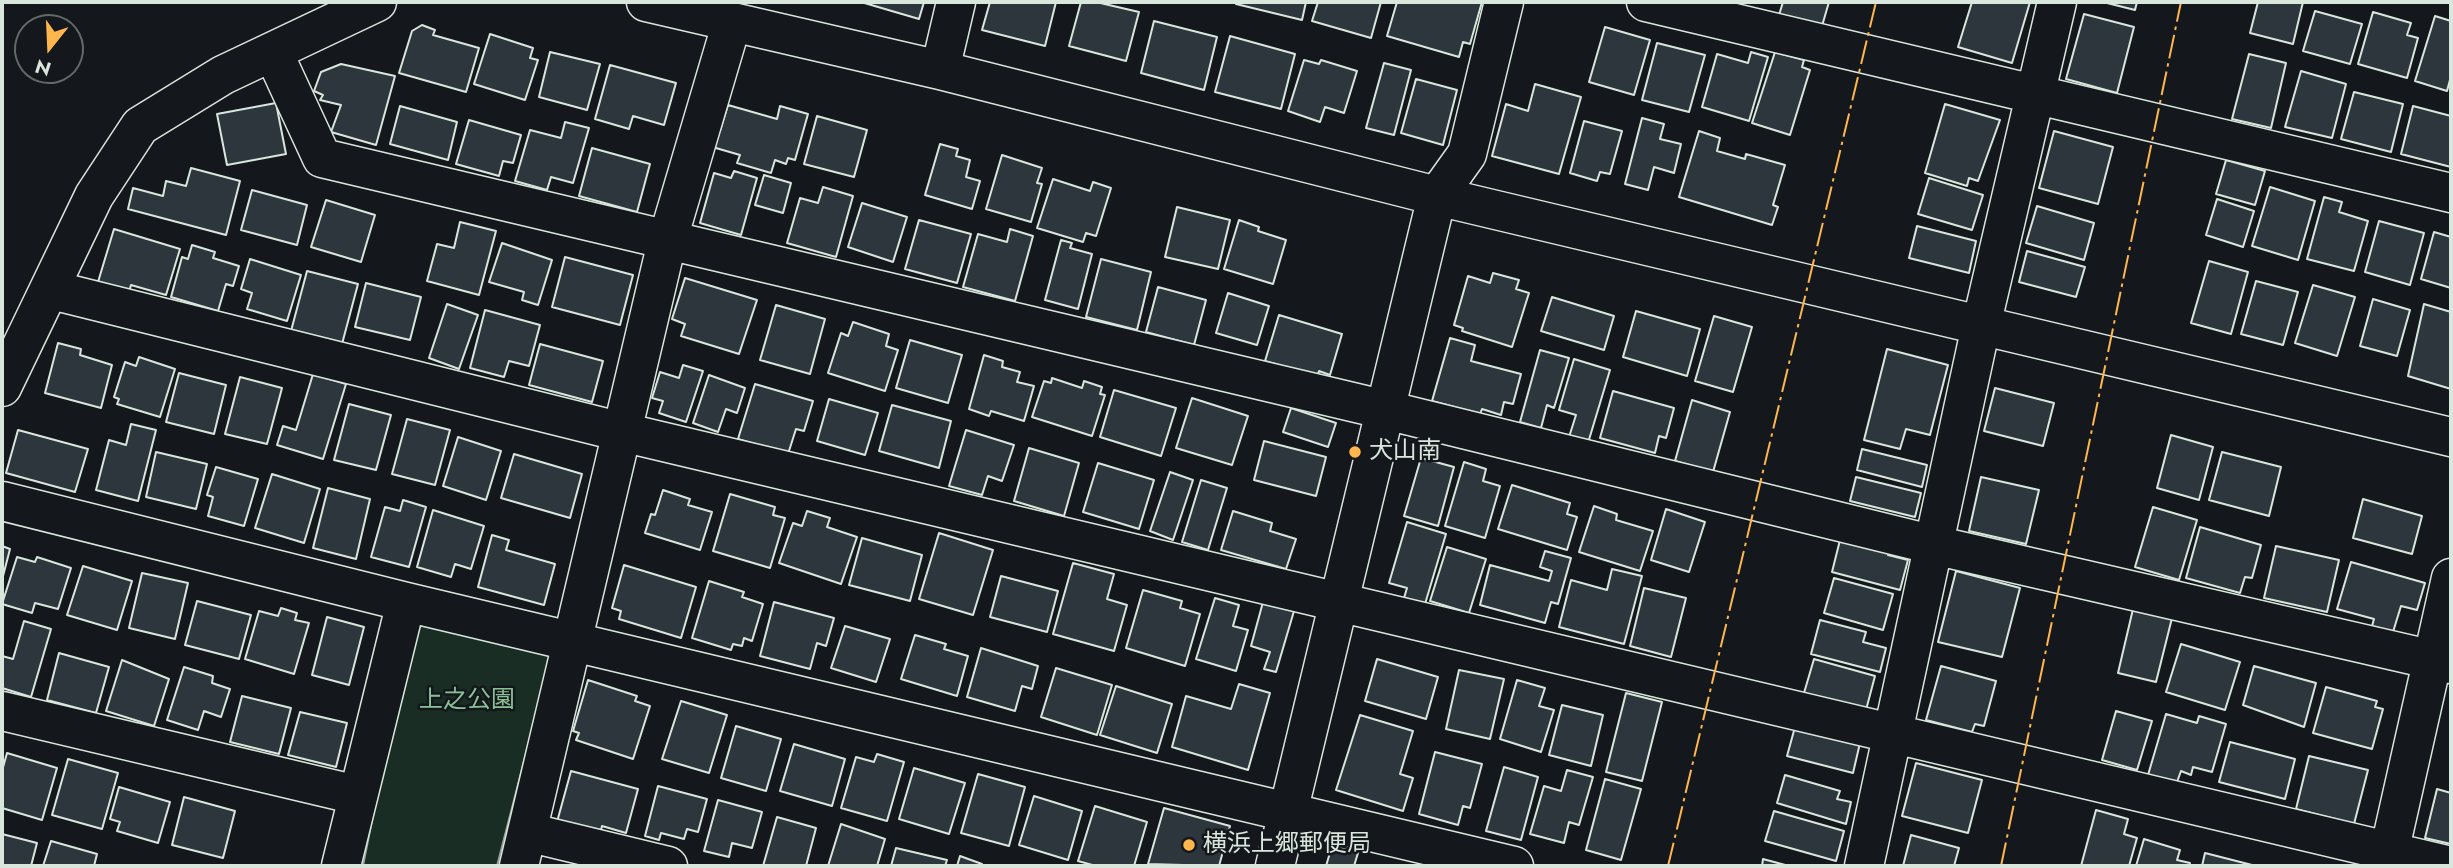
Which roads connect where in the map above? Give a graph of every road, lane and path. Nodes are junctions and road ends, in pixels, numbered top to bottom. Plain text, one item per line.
1 (377, 2) edge
2 (646, 2) edge
3 (956, 2) edge
4 (1504, 2) edge
5 (1646, 2) edge
6 (2057, 2) edge
7 (732, 22) junction
8 (273, 52) junction
9 (940, 70) junction
10 (2036, 96) junction
11 (2451, 194) edge
12 (1437, 196) junction
13 (667, 242) junction
14 (51, 289) junction
15 (1981, 326) junction
16 (2, 387) edge
17 (1386, 410) junction
18 (622, 432) junction
19 (2451, 437) edge
20 (2, 501) edge
21 (1934, 545) junction
22 (2451, 578) edge
23 (1338, 600) junction
24 (406, 602) junction
25 (574, 640) junction
26 (2442, 662) edge
27 (2, 711) edge
28 (1893, 733) junction
29 (357, 795) junction
30 (1288, 811) junction
31 (523, 849) edge
32 (2388, 859) edge
33 (341, 866) edge
34 (668, 866) edge
35 (1275, 866) edge
36 (1514, 866) edge
37 (1864, 866) edge
38 (2451, 866) edge

1 - 8 street
2 - 7 street
3 - 9 street
4 - 12 street
5 - 10 street
6 - 10 street
7 - 9 street
7 - 13 street
8 - 13 street
8 - 14 street
9 - 12 street
10 - 11 street
10 - 15 street
12 - 15 street
12 - 17 street
13 - 17 street
13 - 18 street
14 - 16 street
14 - 18 street
15 - 19 street
15 - 21 street
17 - 21 street
17 - 23 street
18 - 23 street
18 - 25 street
20 - 24 street
21 - 26 street
21 - 28 street
22 - 26 street
23 - 28 street
23 - 30 street
24 - 25 street
24 - 29 street
25 - 30 street
25 - 31 street
26 - 32 street
27 - 29 street
28 - 32 street
28 - 37 street
29 - 33 street
30 - 35 street
30 - 36 street
31 - 34 street
32 - 38 street

